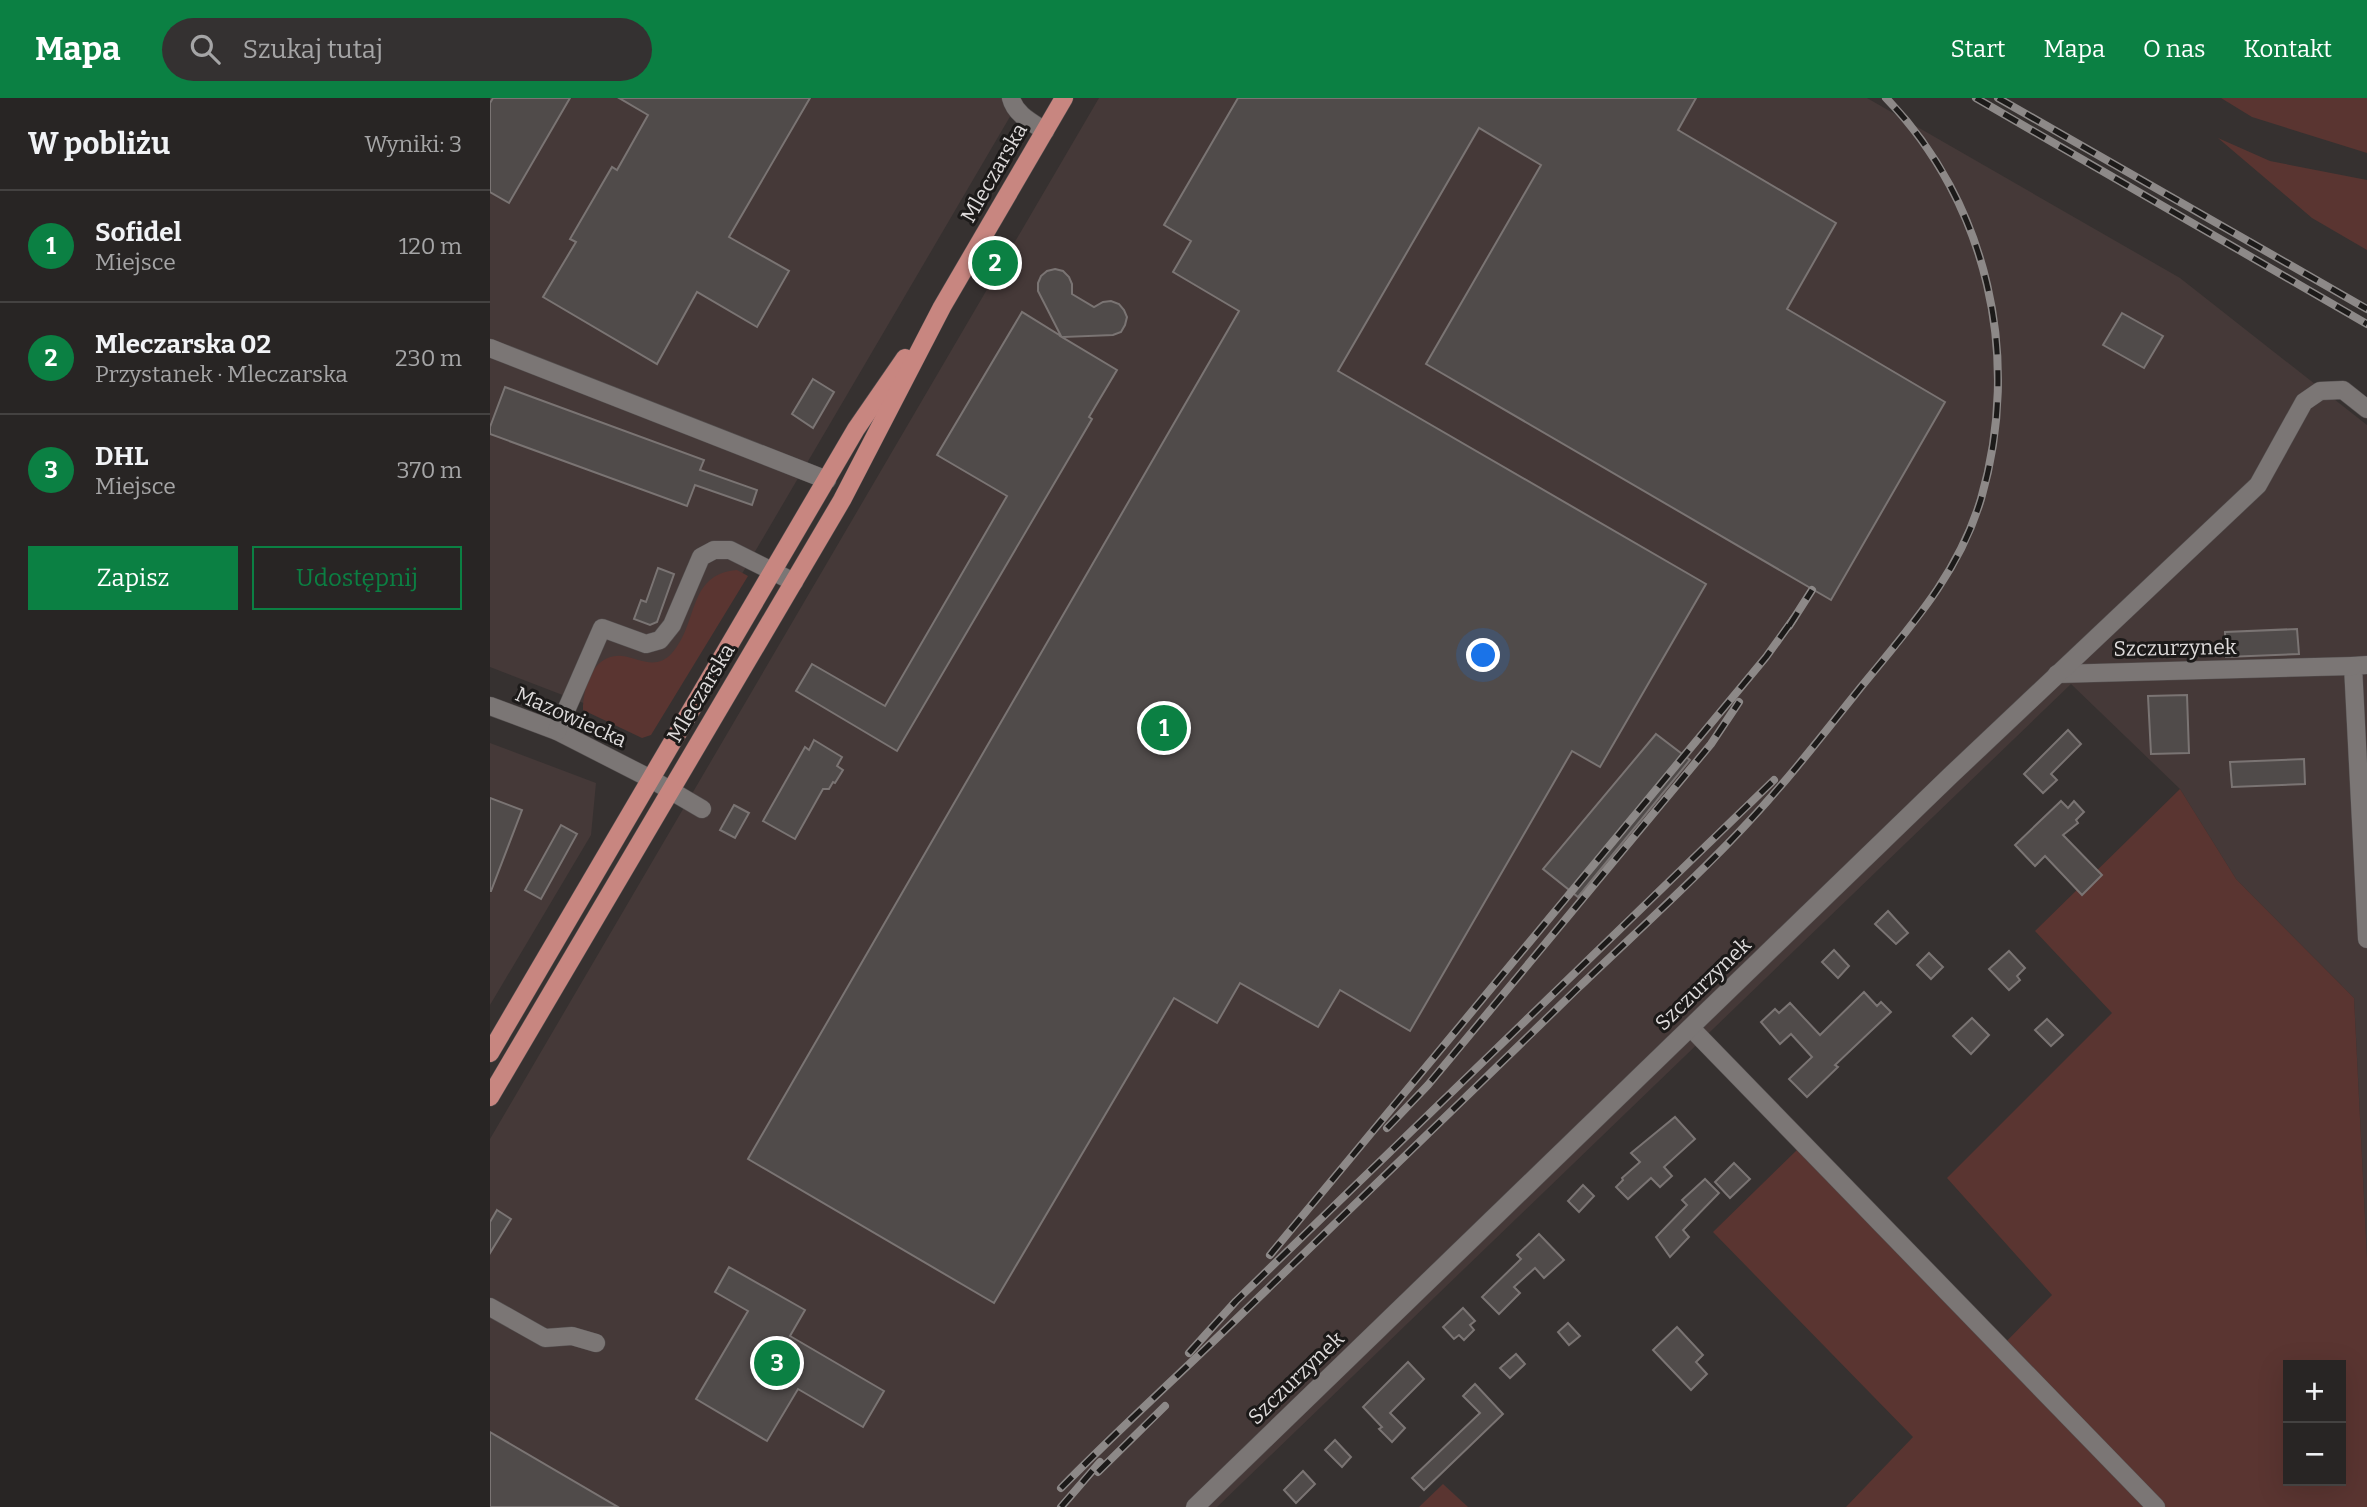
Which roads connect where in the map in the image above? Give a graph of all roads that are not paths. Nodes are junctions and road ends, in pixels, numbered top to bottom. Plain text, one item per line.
1 (1011, 98) edge
2 (1065, 98) edge
3 (1045, 131) junction
4 (942, 307) junction
5 (490, 348) edge
6 (2367, 409) edge
7 (827, 480) junction
8 (773, 571) junction
9 (794, 582) junction
10 (2360, 665) edge
11 (2057, 674) junction
12 (490, 705) edge
13 (557, 731) junction
14 (650, 779) junction
15 (671, 790) junction
16 (702, 809) dead end
17 (2367, 939) edge
18 (1691, 1028) junction
19 (490, 1053) edge
20 (490, 1097) edge
21 (490, 1307) edge
22 (596, 1343) dead end
23 (1195, 1507) edge
24 (2156, 1507) edge

1 - 3 street
2 - 3 main road, Mleczarska
3 - 4 main road, Mleczarska
4 - 7 main road, Mleczarska
4 - 9 main road, Mleczarska
5 - 7 street
6 - 11 street
7 - 8 main road, Mleczarska
8 - 9 street
8 - 13 street
8 - 14 main road, Mleczarska
9 - 15 main road, Mleczarska
10 - 11 street, Szczurzynek
10 - 17 street
11 - 18 street, Szczurzynek
12 - 13 street, Mazowiecka
13 - 14 street, Mazowiecka
14 - 15 street, Mazowiecka
14 - 19 main road, Mleczarska
15 - 16 street, Mazowiecka
15 - 20 main road, Mleczarska
18 - 23 street, Szczurzynek
18 - 24 street
21 - 22 street

